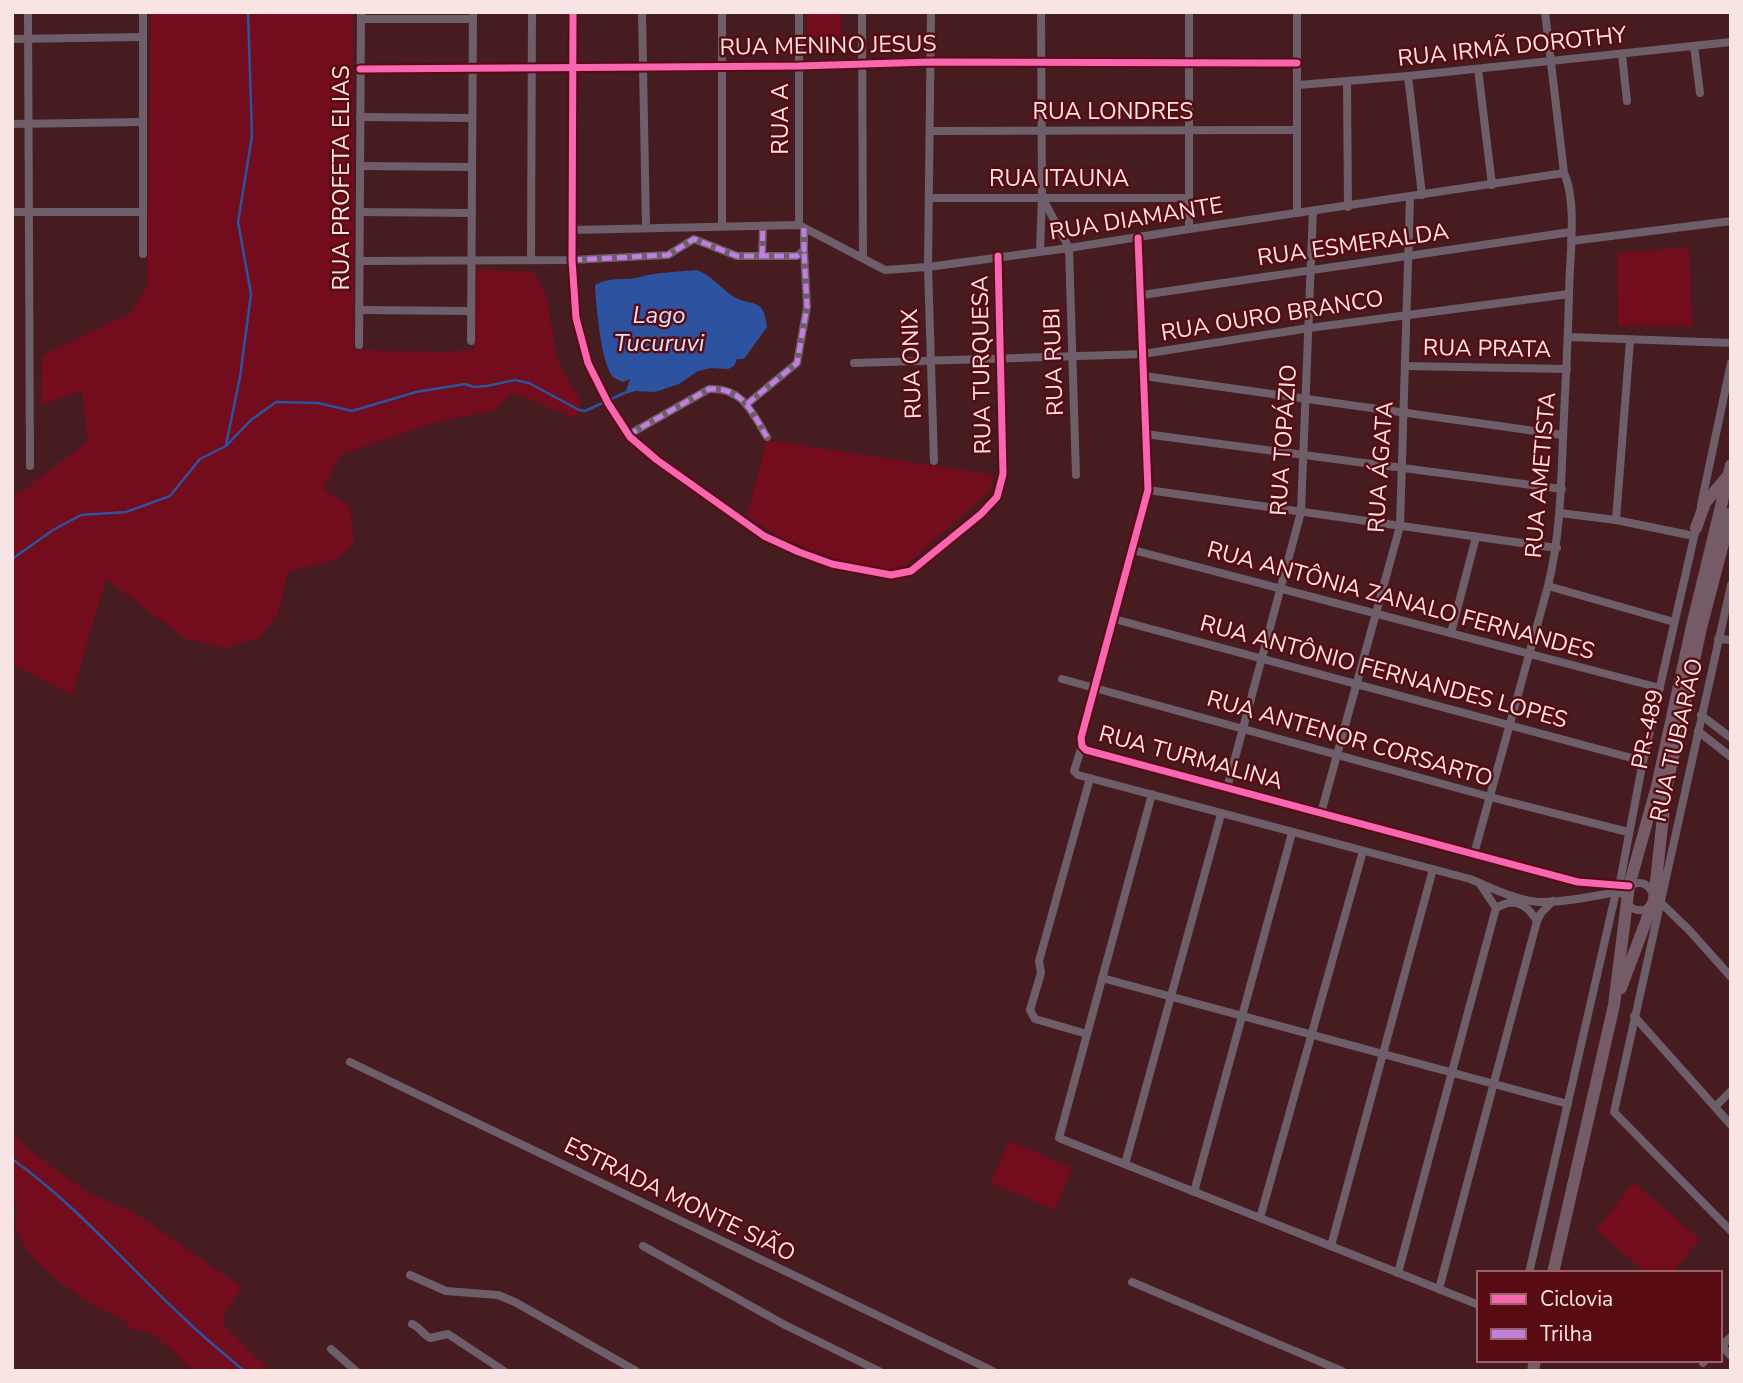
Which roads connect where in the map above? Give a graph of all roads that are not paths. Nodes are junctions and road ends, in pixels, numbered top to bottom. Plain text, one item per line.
1 (29, 12) edge
2 (144, 12) edge
3 (532, 12) edge
4 (573, 12) edge
5 (642, 12) edge
6 (722, 12) edge
7 (799, 12) edge
8 (862, 12) edge
9 (931, 12) edge
10 (1041, 12) edge
11 (1189, 12) edge
12 (1297, 12) edge
13 (1545, 12) edge
14 (361, 16) edge
15 (473, 16) edge
16 (143, 37) junction
17 (12, 39) edge
18 (28, 39) junction
19 (1731, 43) edge
20 (1694, 46) junction
21 (1622, 55) junction
22 (1041, 61) junction
23 (930, 62) junction
24 (1550, 62) junction
25 (1188, 63) junction
26 (1297, 63) junction
27 (862, 65) junction
28 (799, 66) junction
29 (642, 67) junction
30 (722, 67) junction
31 (473, 68) junction
32 (532, 68) junction
33 (573, 68) junction
34 (360, 69) junction
35 (1478, 69) junction
36 (1408, 76) junction
37 (1347, 82) junction
38 (1298, 85) junction
39 (1700, 93) dead end
40 (1627, 102) dead end
41 (360, 117) junction
42 (472, 118) junction
43 (142, 122) junction
44 (12, 124) edge
45 (28, 124) junction
46 (1041, 130) junction
47 (1297, 130) junction
48 (930, 131) junction
49 (1188, 131) junction
50 (360, 166) junction
51 (472, 167) junction
52 (1564, 173) junction
53 (1492, 186) junction
54 (1422, 195) junction
55 (1042, 197) junction
56 (1410, 197) junction
57 (930, 198) junction
58 (1188, 198) junction
59 (1348, 207) junction
60 (1313, 211) junction
61 (12, 212) edge
62 (28, 212) junction
63 (142, 212) junction
64 (360, 212) junction
65 (472, 212) junction
66 (1297, 214) junction
67 (1731, 221) edge
68 (722, 226) junction
69 (764, 226) junction
70 (802, 226) junction
71 (646, 228) junction
72 (1189, 229) junction
73 (572, 230) junction
74 (1571, 236) junction
75 (1138, 239) junction
76 (1069, 248) junction
77 (804, 250) junction
78 (1040, 251) junction
79 (143, 254) dead end
80 (762, 256) junction
81 (998, 256) junction
82 (1409, 256) junction
83 (863, 258) junction
84 (471, 260) junction
85 (531, 260) junction
86 (572, 260) junction
87 (360, 261) junction
88 (928, 267) junction
89 (1312, 269) junction
90 (1569, 294) junction
91 (1142, 295) junction
92 (359, 310) junction
93 (471, 311) junction
94 (1407, 315) junction
95 (1309, 328) junction
96 (1569, 337) junction
97 (1630, 340) junction
98 (471, 341) dead end
99 (1731, 343) edge
100 (359, 345) dead end
101 (1143, 354) junction
102 (1071, 356) junction
103 (1000, 359) junction
104 (929, 361) junction
105 (855, 363) dead end
106 (1731, 363) edge
107 (1405, 366) junction
108 (1567, 369) junction
109 (1144, 376) junction
110 (1306, 398) junction
111 (747, 404) junction
112 (1403, 413) junction
113 (1145, 434) junction
114 (628, 435) junction
115 (1563, 435) junction
116 (767, 436) dead end
117 (1304, 455) junction
118 (934, 461) dead end
119 (30, 466) dead end
120 (1402, 468) junction
121 (1729, 470) edge
122 (1076, 475) dead end
123 (1562, 489) junction
124 (1148, 490) junction
125 (1301, 512) junction
126 (1560, 513) junction
127 (1731, 513) edge
128 (1616, 520) junction
129 (1400, 526) junction
130 (1695, 532) junction
131 (1476, 537) junction
132 (1557, 548) junction
133 (1133, 550) junction
134 (1731, 585) edge
135 (1548, 586) junction
136 (1281, 587) junction
137 (1376, 612) junction
138 (1114, 619) junction
139 (1674, 622) junction
140 (1451, 632) junction
141 (1718, 639) junction
142 (1731, 640) edge
143 (1529, 654) junction
144 (1263, 657) junction
145 (1062, 678) dead end
146 (1356, 683) junction
147 (1095, 688) junction
148 (1660, 688) junction
149 (1701, 715) junction
150 (1510, 725) junction
151 (1243, 728) junction
152 (1698, 731) junction
153 (1731, 738) edge
154 (1082, 746) junction
155 (1338, 754) junction
156 (1731, 757) edge
157 (1643, 761) junction
158 (1090, 778) junction
159 (1227, 788) junction
160 (1152, 794) junction
161 (1490, 797) junction
162 (1321, 813) junction
163 (1221, 814) junction
164 (1628, 832) junction
165 (1292, 833) junction
166 (1363, 851) junction
167 (1474, 854) junction
168 (1433, 869) junction
169 (1478, 882) junction
170 (1621, 892) junction
171 (1554, 900) junction
172 (1657, 901) junction
173 (1496, 908) junction
174 (1537, 920) junction
175 (1731, 977) edge
176 (1102, 978) junction
177 (1170, 997) junction
178 (1614, 1004) junction
179 (1241, 1016) junction
180 (1634, 1016) junction
181 (1087, 1034) junction
182 (1311, 1035) junction
183 (1383, 1054) junction
184 (350, 1062) dead end
185 (1452, 1073) junction
186 (1494, 1084) junction
187 (1731, 1091) edge
188 (1568, 1104) junction
189 (1715, 1107) junction
190 (1731, 1125) edge
191 (1125, 1164) junction
192 (1194, 1192) junction
193 (1260, 1218) junction
194 (1731, 1231) edge
195 (643, 1246) dead end
196 (1331, 1246) junction
197 (1529, 1271) edge
198 (1553, 1271) edge
199 (1398, 1273) junction
200 (410, 1275) dead end
201 (1132, 1282) dead end
202 (1439, 1289) junction
203 (1477, 1303) edge
204 (412, 1324) dead end
205 (331, 1349) dead end
206 (356, 1371) edge
207 (505, 1371) edge
208 (636, 1371) edge
209 (879, 1371) edge
210 (993, 1371) edge
211 (1342, 1371) edge

1 - 18 street
2 - 16 street
3 - 32 street
4 - 33 street
5 - 29 street
6 - 30 street
7 - 28 street, RUA A
8 - 27 street
9 - 23 street, RUA ONIX
10 - 22 street
11 - 25 street
12 - 26 street
13 - 24 street, RUA AMETISTA
14 - 15 street
14 - 34 street, RUA PROFETA ELIAS
15 - 31 street
16 - 18 street
16 - 43 street
17 - 18 street
18 - 45 street
19 - 20 street, RUA IRMÃ DOROTHY
20 - 21 street, RUA IRMÃ DOROTHY
20 - 39 street
21 - 24 street, RUA IRMÃ DOROTHY
21 - 40 street
22 - 23 street, RUA MENINO JESUS
22 - 25 street, RUA MENINO JESUS
22 - 46 street
23 - 27 street, RUA MENINO JESUS
23 - 48 street, RUA ONIX
24 - 35 street, RUA IRMÃ DOROTHY
24 - 52 street, RUA AMETISTA
25 - 26 street, RUA MENINO JESUS
25 - 49 street
26 - 38 street
27 - 28 street, RUA MENINO JESUS
27 - 83 street
28 - 30 street, RUA MENINO JESUS
28 - 70 street, RUA A
29 - 30 street, RUA MENINO JESUS
29 - 33 street, RUA MENINO JESUS
29 - 71 street
30 - 68 street
31 - 32 street, RUA MENINO JESUS
31 - 34 street, RUA MENINO JESUS
31 - 42 street
32 - 33 street, RUA MENINO JESUS
32 - 85 street
33 - 73 street
34 - 41 street, RUA PROFETA ELIAS
35 - 36 street, RUA IRMÃ DOROTHY
35 - 53 street
36 - 37 street, RUA IRMÃ DOROTHY
36 - 54 street
37 - 38 street, RUA IRMÃ DOROTHY
37 - 59 street
38 - 47 street
41 - 42 street
41 - 50 street, RUA PROFETA ELIAS
42 - 51 street
43 - 45 street
43 - 63 street
44 - 45 street
45 - 62 street
46 - 48 street, RUA LONDRES
46 - 49 street, RUA LONDRES
46 - 55 street
47 - 49 street, RUA LONDRES
47 - 66 street
48 - 57 street, RUA ONIX
49 - 58 street
50 - 51 street
50 - 64 street, RUA PROFETA ELIAS
51 - 65 street
52 - 53 street, RUA DIAMANTE
52 - 74 street, RUA AMETISTA
53 - 54 street, RUA DIAMANTE
54 - 56 street, RUA DIAMANTE
55 - 57 street, RUA ITAUNA
55 - 58 street, RUA ITAUNA
55 - 76 street
55 - 78 street
56 - 59 street, RUA DIAMANTE
56 - 82 street, RUA ÁGATA
57 - 88 street, RUA ONIX
58 - 72 street
59 - 60 street, RUA DIAMANTE
60 - 66 street, RUA DIAMANTE
60 - 89 street, RUA TOPÁZIO
61 - 62 street
62 - 63 street
62 - 119 street
63 - 79 street
64 - 65 street
64 - 87 street, RUA PROFETA ELIAS
65 - 84 street
66 - 72 street, RUA DIAMANTE
67 - 74 street, RUA ESMERALDA
68 - 69 street, RUA DIAMANTE
68 - 71 street, RUA DIAMANTE
69 - 70 street, RUA DIAMANTE
69 - 80 street
70 - 77 street, RUA A
70 - 83 street, RUA DIAMANTE
71 - 73 street, RUA DIAMANTE
72 - 75 street, RUA DIAMANTE
73 - 86 street
74 - 82 street, RUA ESMERALDA
74 - 90 street, RUA AMETISTA
75 - 76 street, RUA DIAMANTE
75 - 91 street, RUA TURMALINA
76 - 78 street, RUA DIAMANTE
76 - 102 street, RUA RUBI
77 - 80 street
77 - 111 street, RUA A
78 - 81 street, RUA DIAMANTE
80 - 86 street
81 - 88 street, RUA DIAMANTE
81 - 103 street, RUA TURQUESA
82 - 89 street, RUA ESMERALDA
82 - 94 street, RUA ÁGATA
83 - 88 street, RUA DIAMANTE
84 - 85 street
84 - 87 street
84 - 93 street
85 - 86 street
86 - 114 street
87 - 92 street, RUA PROFETA ELIAS
88 - 104 street, RUA ONIX
89 - 91 street, RUA ESMERALDA
89 - 95 street, RUA TOPÁZIO
90 - 94 street, RUA OURO BRANCO
90 - 96 street, RUA AMETISTA
91 - 101 street, RUA TURMALINA
92 - 93 street
92 - 100 street, RUA PROFETA ELIAS
93 - 98 street
94 - 95 street, RUA OURO BRANCO
94 - 107 street, RUA ÁGATA
95 - 101 street, RUA OURO BRANCO
95 - 110 street, RUA TOPÁZIO
96 - 97 street
96 - 108 street, RUA AMETISTA
97 - 99 street
97 - 128 street
101 - 102 street, RUA OURO BRANCO
101 - 109 street, RUA TURMALINA
102 - 103 street, RUA OURO BRANCO
102 - 122 street, RUA RUBI
103 - 104 street, RUA OURO BRANCO
103 - 114 street, RUA TURQUESA
104 - 105 street, RUA OURO BRANCO
104 - 118 street, RUA ONIX
106 - 130 street
107 - 108 street, RUA PRATA
107 - 112 street, RUA ÁGATA
108 - 115 street, RUA AMETISTA
109 - 110 street
109 - 113 street, RUA TURMALINA
110 - 112 street
110 - 117 street, RUA TOPÁZIO
111 - 114 street
111 - 116 street
112 - 115 street
112 - 120 street, RUA ÁGATA
113 - 117 street
113 - 124 street, RUA TURMALINA
115 - 123 street, RUA AMETISTA
117 - 120 street
117 - 125 street, RUA TOPÁZIO
120 - 123 street
120 - 129 street, RUA ÁGATA
121 - 130 main road
121 - 170 main road, PR-489 / PR-489
123 - 126 street, RUA AMETISTA
124 - 125 street
124 - 133 street, RUA TURMALINA
125 - 129 street
125 - 136 street, RUA TOPÁZIO
126 - 128 street
126 - 132 street, RUA AMETISTA
127 - 172 main road, PR-489 / PR-489
128 - 130 street
129 - 131 street
129 - 137 street, RUA ÁGATA
130 - 139 street
131 - 132 street
131 - 140 street
132 - 135 street, RUA AMETISTA
133 - 136 street, RUA ANTÔNIA ZANALO FERNANDES
133 - 138 street, RUA TURMALINA
134 - 141 street, RUA TUBARÃO
135 - 139 street
135 - 143 street, RUA AMETISTA
136 - 137 street, RUA ANTÔNIA ZANALO FERNANDES
136 - 144 street, RUA TOPÁZIO
137 - 140 street, RUA ANTÔNIA ZANALO FERNANDES
137 - 146 street, RUA ÁGATA
138 - 144 street, RUA ANTÔNIO FERNANDES LOPES
138 - 147 street, RUA TURMALINA
139 - 148 street
140 - 143 street, RUA ANTÔNIA ZANALO FERNANDES
141 - 142 street
141 - 149 street, RUA TUBARÃO
143 - 148 street, RUA ANTÔNIA ZANALO FERNANDES
143 - 150 street, RUA AMETISTA
144 - 146 street, RUA ANTÔNIO FERNANDES LOPES
144 - 151 street, RUA TOPÁZIO
145 - 147 street, RUA ANTENOR CORSARTO
146 - 150 street, RUA ANTÔNIO FERNANDES LOPES
146 - 155 street, RUA ÁGATA
147 - 151 street, RUA ANTENOR CORSARTO
147 - 154 street, RUA TURMALINA
148 - 157 street
149 - 152 street, RUA TUBARÃO
149 - 153 street
150 - 157 street, RUA ANTÔNIO FERNANDES LOPES
150 - 161 street, RUA AMETISTA
151 - 155 street, RUA ANTENOR CORSARTO
151 - 159 street, RUA TOPÁZIO
152 - 156 street
152 - 172 street, RUA TUBARÃO
154 - 158 street
154 - 159 street, RUA TURMALINA
155 - 161 street, RUA ANTENOR CORSARTO
155 - 162 street, RUA ÁGATA
157 - 164 street
158 - 160 street
158 - 181 street
159 - 162 street, RUA TURMALINA
160 - 163 street
160 - 176 street
161 - 164 street, RUA ANTENOR CORSARTO
161 - 167 street, RUA AMETISTA
162 - 167 street, RUA TURMALINA
163 - 165 street
163 - 177 street
164 - 170 street
165 - 166 street
165 - 179 street
166 - 168 street
166 - 182 street
167 - 170 street, RUA TURMALINA
168 - 169 street
168 - 183 street
169 - 171 street
169 - 173 street
170 - 171 street
170 - 172 street
170 - 172 street
170 - 178 main road, PR-489 / PR-489
170 - 188 street
171 - 174 street
172 - 175 street
172 - 178 main road, PR-489 / PR-489
172 - 180 street, RUA TUBARÃO
173 - 174 street
173 - 185 street
174 - 186 street
176 - 177 street
176 - 181 street
177 - 179 street
177 - 191 street
178 - 198 main road, PR-489 / PR-489
179 - 182 street
179 - 192 street
180 - 189 street
180 - 194 street, RUA TUBARÃO
181 - 191 street
182 - 183 street
182 - 193 street
183 - 185 street
183 - 196 street
184 - 210 street, ESTRADA MONTE SIÃO
185 - 186 street
185 - 199 street
186 - 188 street
186 - 202 street
187 - 189 street
188 - 197 street
189 - 190 street
191 - 192 street
192 - 193 street
193 - 196 street
195 - 209 street
196 - 199 street
199 - 202 street
200 - 208 street
201 - 211 street
202 - 203 street
204 - 207 street
205 - 206 street

